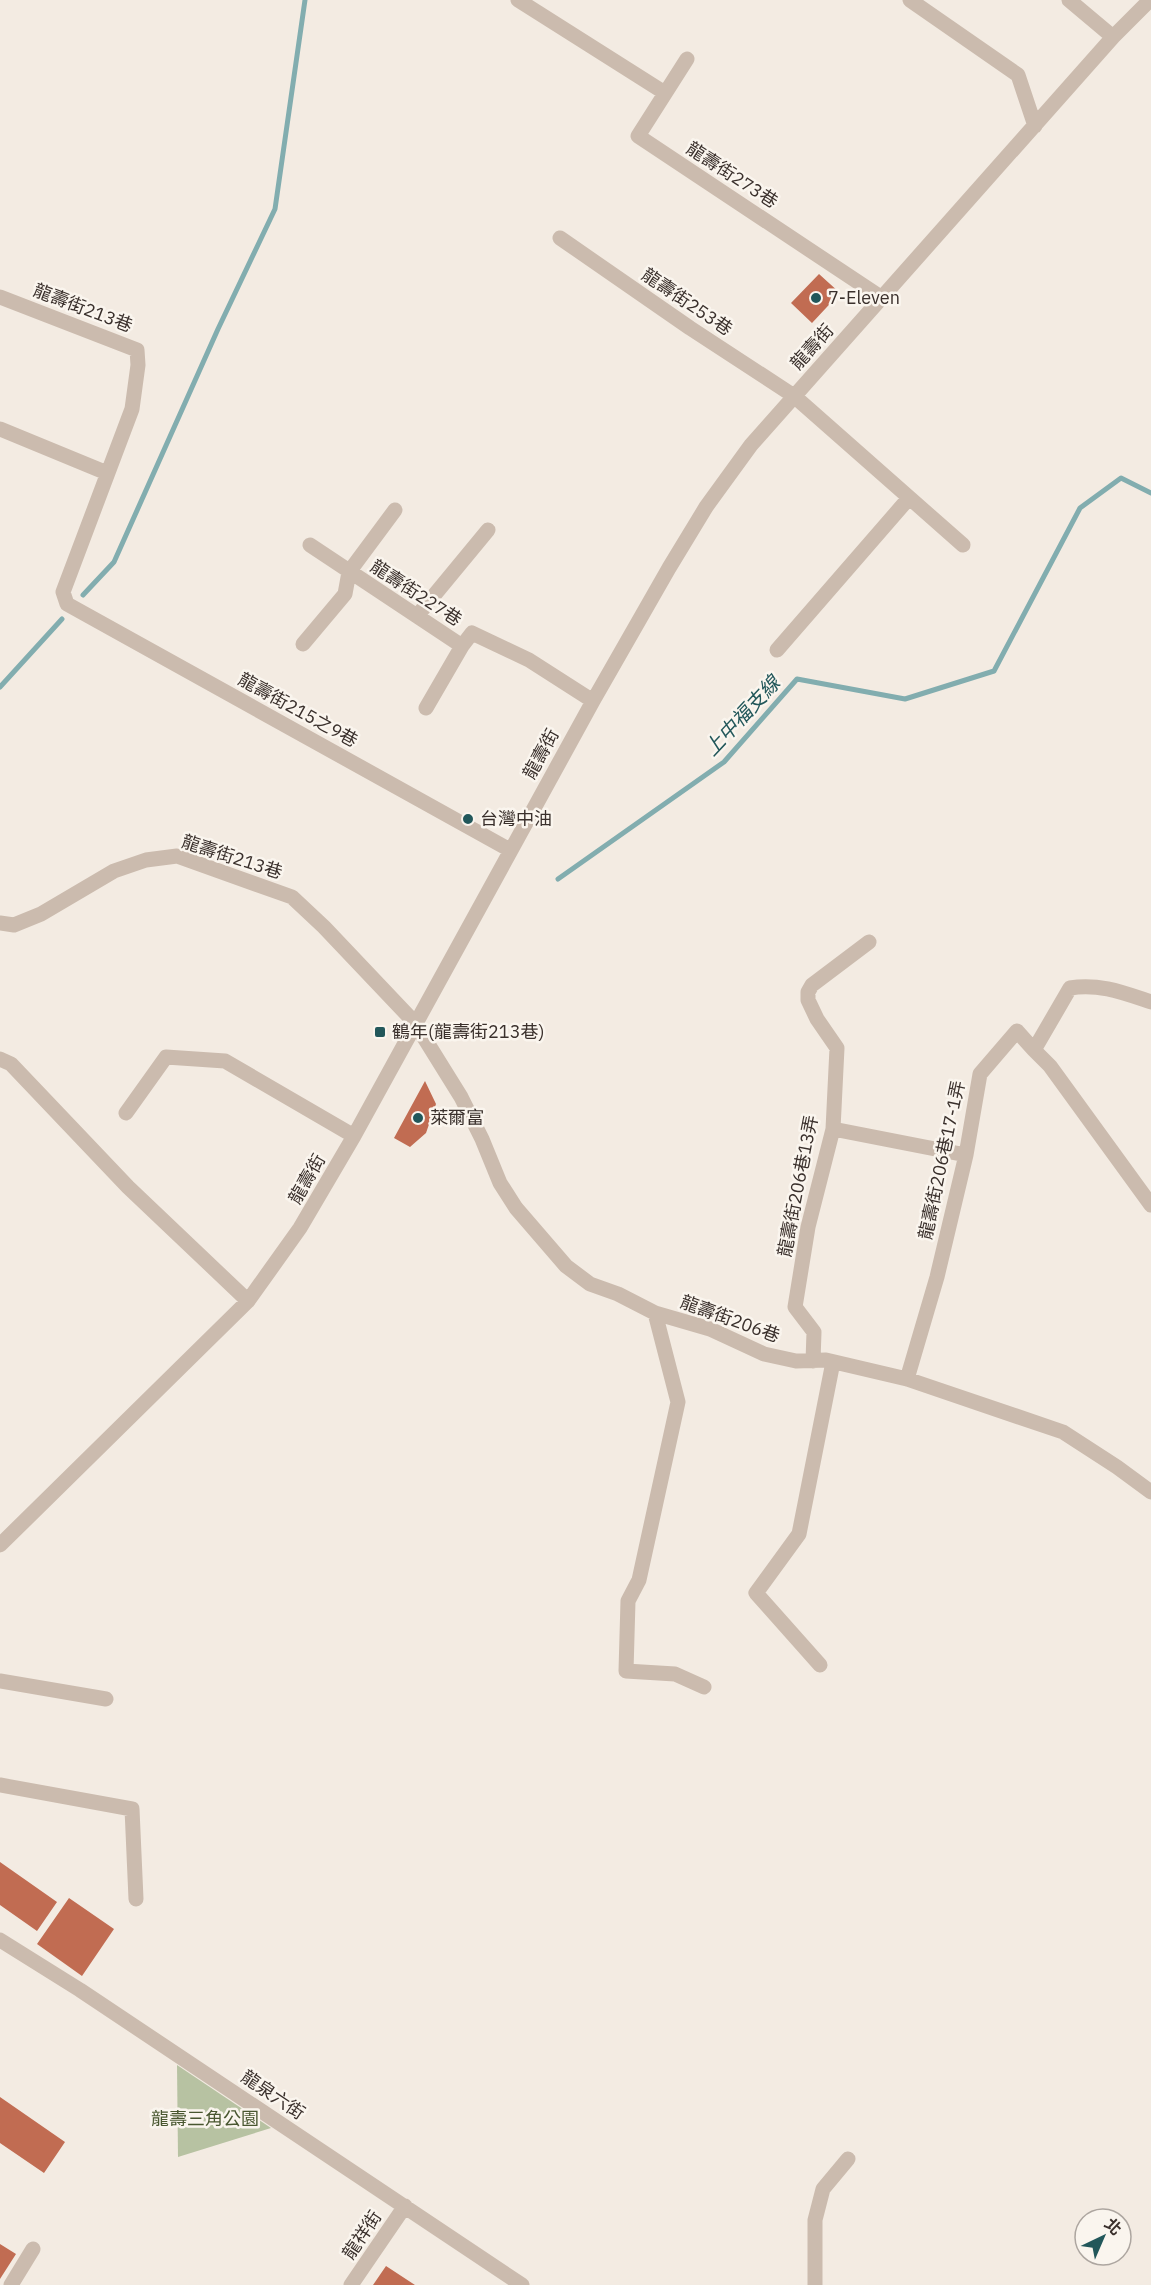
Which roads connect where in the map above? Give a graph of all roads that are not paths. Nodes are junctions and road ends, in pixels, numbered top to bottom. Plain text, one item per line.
1 (518, 0) edge
2 (910, 0) edge
3 (1069, 0) edge
4 (1150, 0) edge
5 (1113, 37) junction
6 (687, 59) dead end
7 (665, 93) junction
8 (1035, 126) junction
9 (560, 238) dead end
10 (0, 297) edge
11 (882, 298) junction
12 (794, 396) junction
13 (0, 429) edge
14 (107, 473) junction
15 (909, 498) junction
16 (395, 510) dead end
17 (488, 530) dead end
18 (310, 545) dead end
19 (963, 545) dead end
20 (349, 572) junction
21 (67, 604) joint
22 (417, 616) junction
23 (303, 644) dead end
24 (462, 646) junction
25 (777, 650) dead end
26 (593, 701) junction
27 (426, 708) dead end
28 (510, 850) junction
29 (0, 923) edge
30 (869, 942) dead end
31 (1151, 1002) edge
32 (416, 1023) junction
33 (1034, 1050) junction
34 (0, 1059) edge
35 (126, 1113) dead end
36 (833, 1129) junction
37 (354, 1136) junction
38 (966, 1155) junction
39 (1151, 1205) edge
40 (248, 1301) junction
41 (655, 1313) junction
42 (813, 1361) junction
43 (832, 1362) junction
44 (907, 1379) junction
45 (1151, 1492) edge
46 (0, 1545) edge
47 (820, 1665) dead end
48 (0, 1681) edge
49 (704, 1687) dead end
50 (106, 1699) dead end
51 (0, 1785) edge
52 (136, 1899) dead end
53 (0, 1940) edge
54 (848, 2159) dead end
55 (405, 2206) junction
56 (33, 2249) dead end
57 (11, 2285) edge
58 (351, 2285) edge
59 (522, 2285) edge
60 (815, 2285) edge

1 - 7 street
2 - 8 street
3 - 5 street
4 - 5 street, 龍壽街
5 - 8 street, 龍壽街
6 - 7 street, 龍壽街273巷
7 - 11 street, 龍壽街273巷
8 - 11 street, 龍壽街
9 - 12 street, 龍壽街253巷
10 - 14 street, 龍壽街213巷
11 - 12 street, 龍壽街
12 - 15 street, 龍壽街253巷
12 - 26 street, 龍壽街
13 - 14 street
14 - 21 street, 龍壽街213巷
15 - 19 street, 龍壽街253巷
15 - 25 street
16 - 20 street
17 - 22 street
18 - 20 street, 龍壽街227巷
20 - 22 street, 龍壽街227巷
20 - 23 street
21 - 28 street, 龍壽街215之9巷
22 - 24 street, 龍壽街227巷
24 - 26 street, 龍壽街227巷
24 - 27 street
26 - 28 street, 龍壽街
28 - 32 street, 龍壽街
29 - 32 street, 龍壽街213巷
30 - 36 street, 龍壽街206巷13弄
31 - 33 street
32 - 37 street, 龍壽街
32 - 41 street, 龍壽街206巷
33 - 38 street, 龍壽街206巷17-1弄
33 - 39 street
34 - 40 street
35 - 37 street
36 - 38 street
36 - 42 street, 龍壽街206巷13弄
37 - 40 street, 龍壽街
38 - 44 street, 龍壽街206巷17-1弄
40 - 46 street, 龍壽街
41 - 42 street, 龍壽街206巷
41 - 49 street
42 - 43 street, 龍壽街206巷
43 - 44 street, 龍壽街206巷
43 - 47 street
44 - 45 street, 龍壽街206巷
48 - 50 street
51 - 52 street
53 - 55 street, 龍泉六街
54 - 60 street
55 - 58 street, 龍祥街
55 - 59 street, 龍泉六街
56 - 57 street

